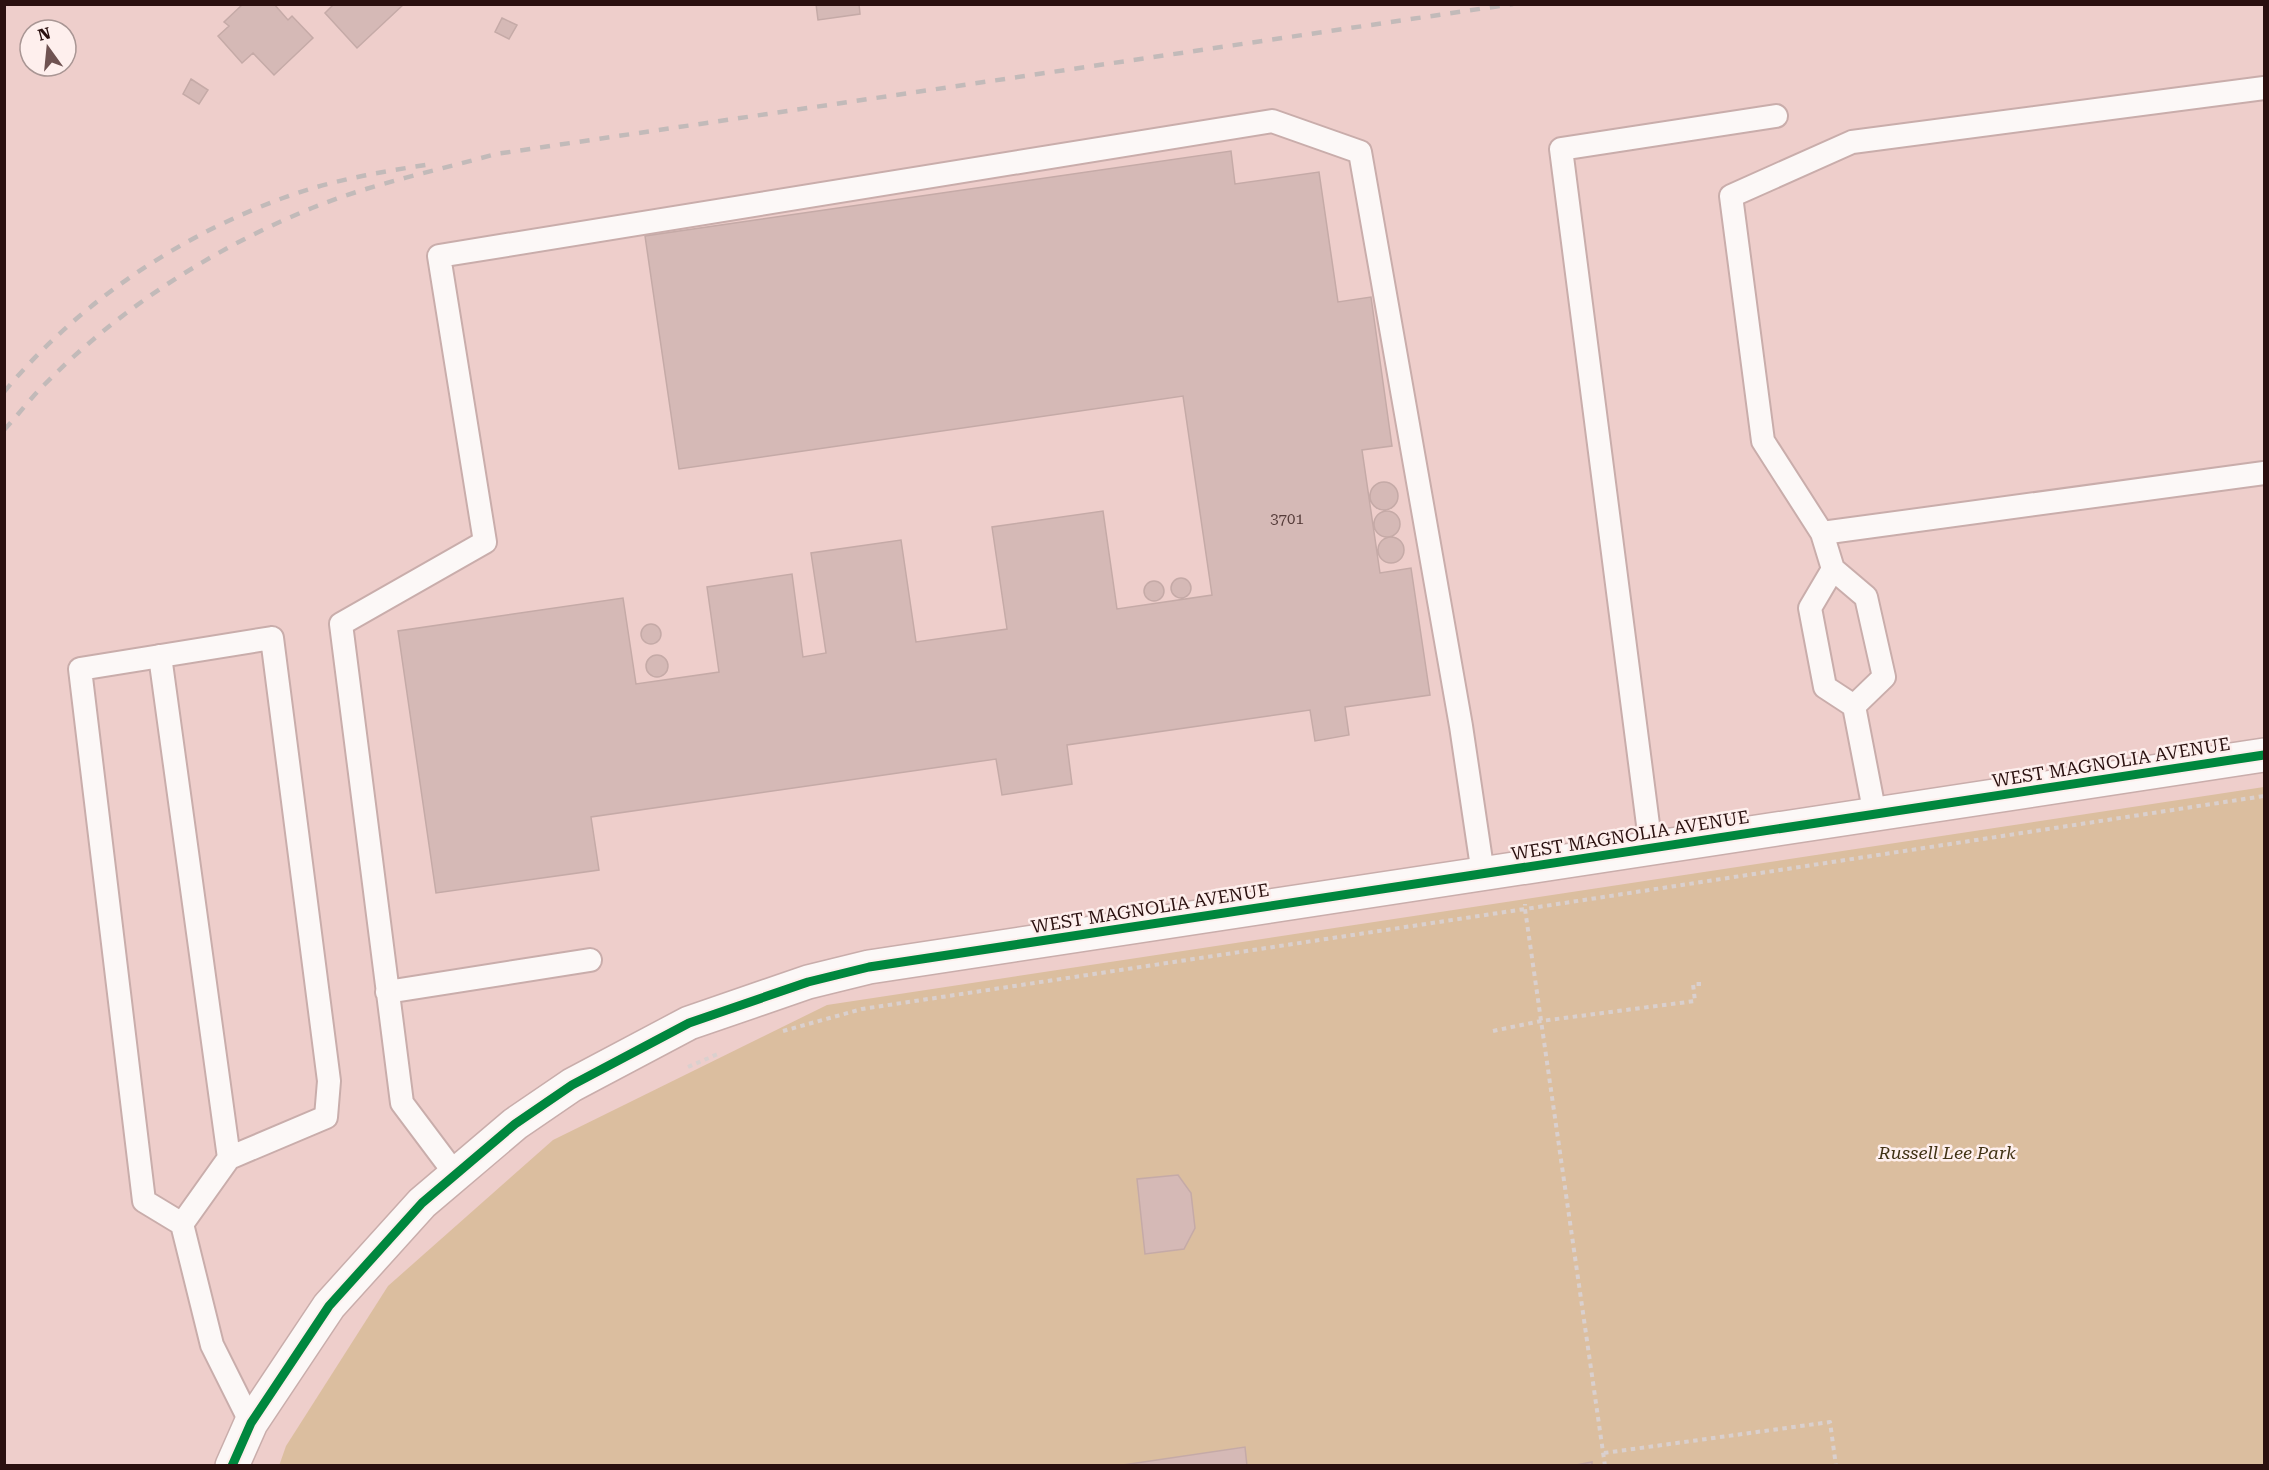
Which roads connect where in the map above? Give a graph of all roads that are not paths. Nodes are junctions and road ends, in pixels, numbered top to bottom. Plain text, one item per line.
1 (2265, 88) edge
2 (1776, 116) dead end
3 (2265, 473) edge
4 (1822, 533) junction
5 (1833, 569) junction
6 (160, 656) junction
7 (1854, 706) junction
8 (2265, 755) edge
9 (1875, 814) junction
10 (1651, 848) junction
11 (1483, 874) junction
12 (590, 960) dead end
13 (387, 992) junction
14 (229, 1158) junction
15 (456, 1174) junction
16 (182, 1224) junction
17 (251, 1423) junction
18 (232, 1466) edge

1 - 4 lane
2 - 10 lane
3 - 4 lane
4 - 5 lane
5 - 7 lane
5 - 7 lane
6 - 14 lane
6 - 14 lane
6 - 16 lane
7 - 9 lane
8 - 9 street, WEST MAGNOLIA AVENUE
9 - 10 street, WEST MAGNOLIA AVENUE
10 - 11 street, WEST MAGNOLIA AVENUE
11 - 13 lane
11 - 15 street, WEST MAGNOLIA AVENUE
12 - 13 lane
13 - 15 lane
14 - 16 lane
15 - 17 street, WEST MAGNOLIA AVENUE
16 - 17 lane
17 - 18 street, WEST MAGNOLIA AVENUE

